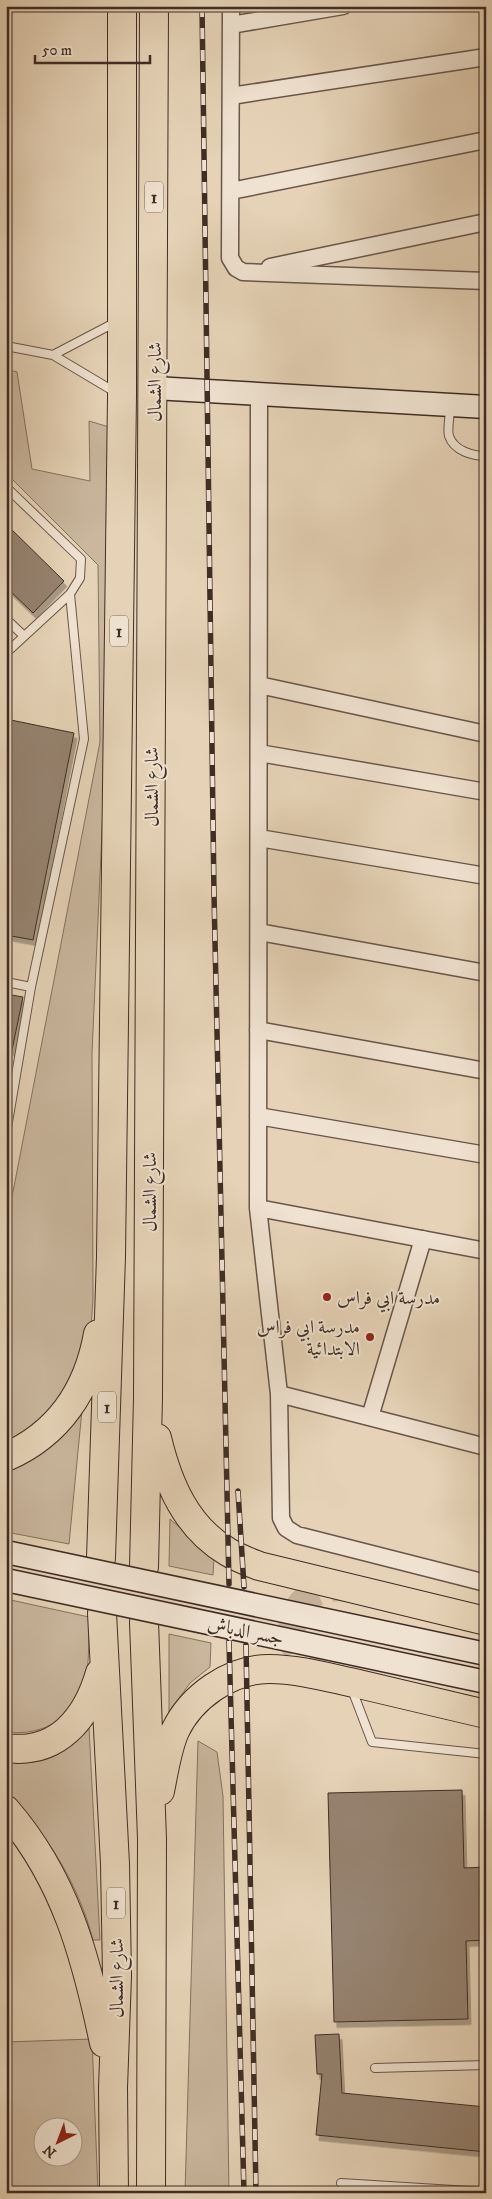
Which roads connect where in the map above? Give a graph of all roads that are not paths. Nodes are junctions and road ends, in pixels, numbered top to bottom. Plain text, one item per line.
1 (122, 6) edge
2 (154, 6) edge
3 (231, 6) edge
4 (343, 6) edge
5 (231, 24) junction
6 (486, 57) edge
7 (231, 96) junction
8 (486, 140) edge
9 (231, 191) junction
10 (486, 222) edge
11 (243, 272) junction
12 (486, 281) edge
13 (122, 318) junction
14 (6, 346) edge
15 (54, 355) junction
16 (154, 388) junction
17 (259, 395) junction
18 (122, 396) junction
19 (450, 406) junction
20 (486, 407) edge
21 (486, 456) edge
22 (6, 487) edge
23 (70, 594) junction
24 (6, 619) edge
25 (24, 636) junction
26 (6, 653) edge
27 (259, 685) junction
28 (486, 734) edge
29 (259, 753) junction
30 (486, 792) edge
31 (259, 838) junction
32 (486, 876) edge
33 (259, 932) junction
34 (486, 973) edge
35 (6, 982) edge
36 (30, 987) junction
37 (258, 1030) junction
38 (486, 1071) edge
39 (258, 1116) junction
40 (6, 1134) edge
41 (486, 1155) edge
42 (258, 1208) junction
43 (424, 1239) junction
44 (486, 1251) edge
45 (111, 1256) junction
46 (279, 1394) junction
47 (148, 1397) junction
48 (370, 1418) junction
49 (486, 1447) edge
50 (6, 1457) edge
51 (6, 1552) edge
52 (101, 1558) dead end
53 (144, 1567) dead end
54 (6, 1580) edge
55 (486, 1583) edge
56 (102, 1613) dead end
57 (486, 1621) edge
58 (144, 1622) dead end
59 (104, 1651) junction
60 (486, 1654) edge
61 (349, 1682) junction
62 (486, 1682) edge
63 (486, 1714) edge
64 (6, 1748) edge
65 (486, 1754) edge
66 (6, 1810) edge
67 (152, 1840) junction
68 (486, 2064) edge
69 (375, 2068) dead end
70 (114, 2088) junction
71 (341, 2183) dead end
72 (486, 2192) edge
73 (114, 2193) edge
74 (152, 2193) edge

1 - 13 highway, شارع الشمال / 1
2 - 16 highway, شارع الشمال / 1
3 - 5 street
4 - 5 street
5 - 7 street
6 - 7 street
7 - 9 street
8 - 9 street
9 - 11 street
10 - 11 street
11 - 12 street
13 - 15 lane
13 - 18 highway, شارع الشمال / 1
14 - 15 lane
15 - 18 lane
16 - 17 main road
16 - 47 highway, شارع الشمال / 1
17 - 19 main road
17 - 27 street
18 - 45 highway, شارع الشمال / 1
19 - 20 main road
19 - 21 lane
22 - 23 lane
23 - 25 lane
23 - 36 lane
24 - 25 lane
25 - 26 lane
27 - 28 street
27 - 29 street
29 - 30 street
29 - 31 street
31 - 32 street
31 - 33 street
33 - 34 street
33 - 37 street
35 - 36 lane
36 - 40 lane
37 - 38 street
37 - 39 street
39 - 41 street
39 - 42 street
42 - 43 street
42 - 46 street
43 - 44 street
43 - 48 street
45 - 50 highway
45 - 52 highway, شارع الشمال / 1
46 - 48 street
46 - 55 street
47 - 53 highway, شارع الشمال / 1
47 - 57 highway
48 - 49 street
51 - 60 main road, جسر الدباش, bridge
54 - 62 main road, جسر الدباش, bridge
56 - 59 highway, شارع الشمال / 1
58 - 67 highway, شارع الشمال / 1
59 - 64 highway
59 - 70 highway, شارع الشمال / 1
61 - 63 highway
61 - 65 lane
61 - 67 highway
66 - 70 highway
67 - 74 highway, شارع الشمال / 1
68 - 69 lane
70 - 73 highway, شارع الشمال / 1
71 - 72 lane

